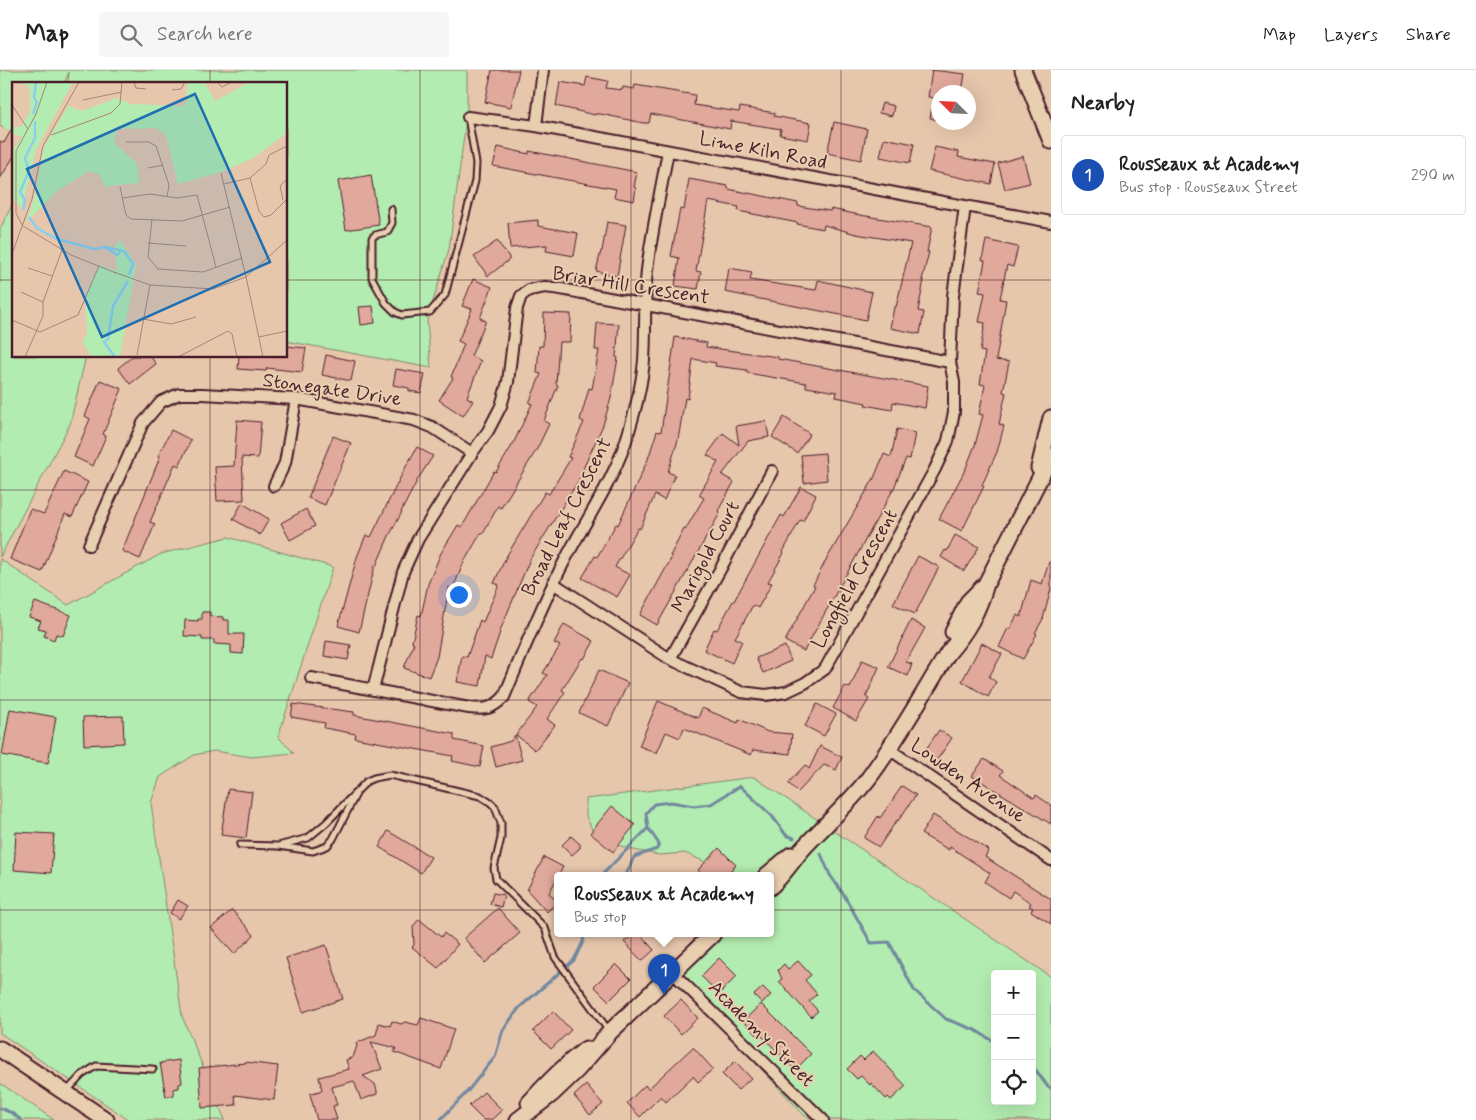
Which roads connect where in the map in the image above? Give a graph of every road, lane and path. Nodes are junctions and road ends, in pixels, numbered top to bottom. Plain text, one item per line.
1 (543, 70) edge
2 (1023, 70) edge
3 (468, 116) joint
4 (536, 126) junction
5 (1051, 141) edge
6 (668, 151) junction
7 (966, 206) junction
8 (391, 209) dead end
9 (1051, 222) edge
10 (645, 304) junction
11 (950, 362) junction
12 (296, 399) junction
13 (1051, 418) edge
14 (472, 453) junction
15 (1051, 456) edge
16 (772, 471) dead end
17 (1037, 484) junction
18 (274, 486) dead end
19 (89, 545) dead end
20 (553, 583) junction
21 (670, 659) junction
22 (311, 678) dead end
23 (373, 690) junction
24 (889, 749) junction
25 (357, 791) junction
26 (240, 845) dead end
27 (807, 845) junction
28 (278, 846) junction
29 (1051, 860) edge
30 (770, 872) edge
31 (774, 883) edge
32 (710, 937) edge
33 (673, 973) junction
34 (610, 1032) junction
35 (0, 1049) edge
36 (153, 1069) dead end
37 (65, 1092) junction
38 (106, 1120) edge
39 (514, 1120) edge
40 (518, 1120) edge
41 (823, 1120) edge

1 - 4 street
2 - 5 main road
3 - 4 street, Lime Kiln Road
3 - 8 lane
4 - 6 street, Lime Kiln Road
6 - 7 street, Lime Kiln Road
6 - 10 street, Broad Leaf Crescent
7 - 9 street, Lime Kiln Road
7 - 11 street, Longfield Crescent
10 - 11 street, Briar Hill Crescent
10 - 14 street, Briar Hill Crescent
10 - 20 street, Broad Leaf Crescent
11 - 21 street, Longfield Crescent
12 - 14 street, Stonegate Drive
12 - 18 street
12 - 19 street, Stonegate Drive
13 - 17 main road
14 - 23 street, Briar Hill Crescent
15 - 17 main road
16 - 21 street, Marigold Court
17 - 24 main road
20 - 21 street, Longfield Crescent
20 - 23 street, Broad Leaf Crescent
22 - 23 street, Broad Leaf Crescent
24 - 27 main road
24 - 29 street, Lowden Avenue
25 - 28 lane
25 - 28 lane
25 - 34 lane
26 - 28 lane
27 - 30 main road
27 - 31 main road
32 - 33 main road
33 - 34 main road
33 - 41 street, Academy Street
34 - 39 main road
34 - 40 main road
35 - 37 main road
36 - 37 lane
37 - 38 main road

